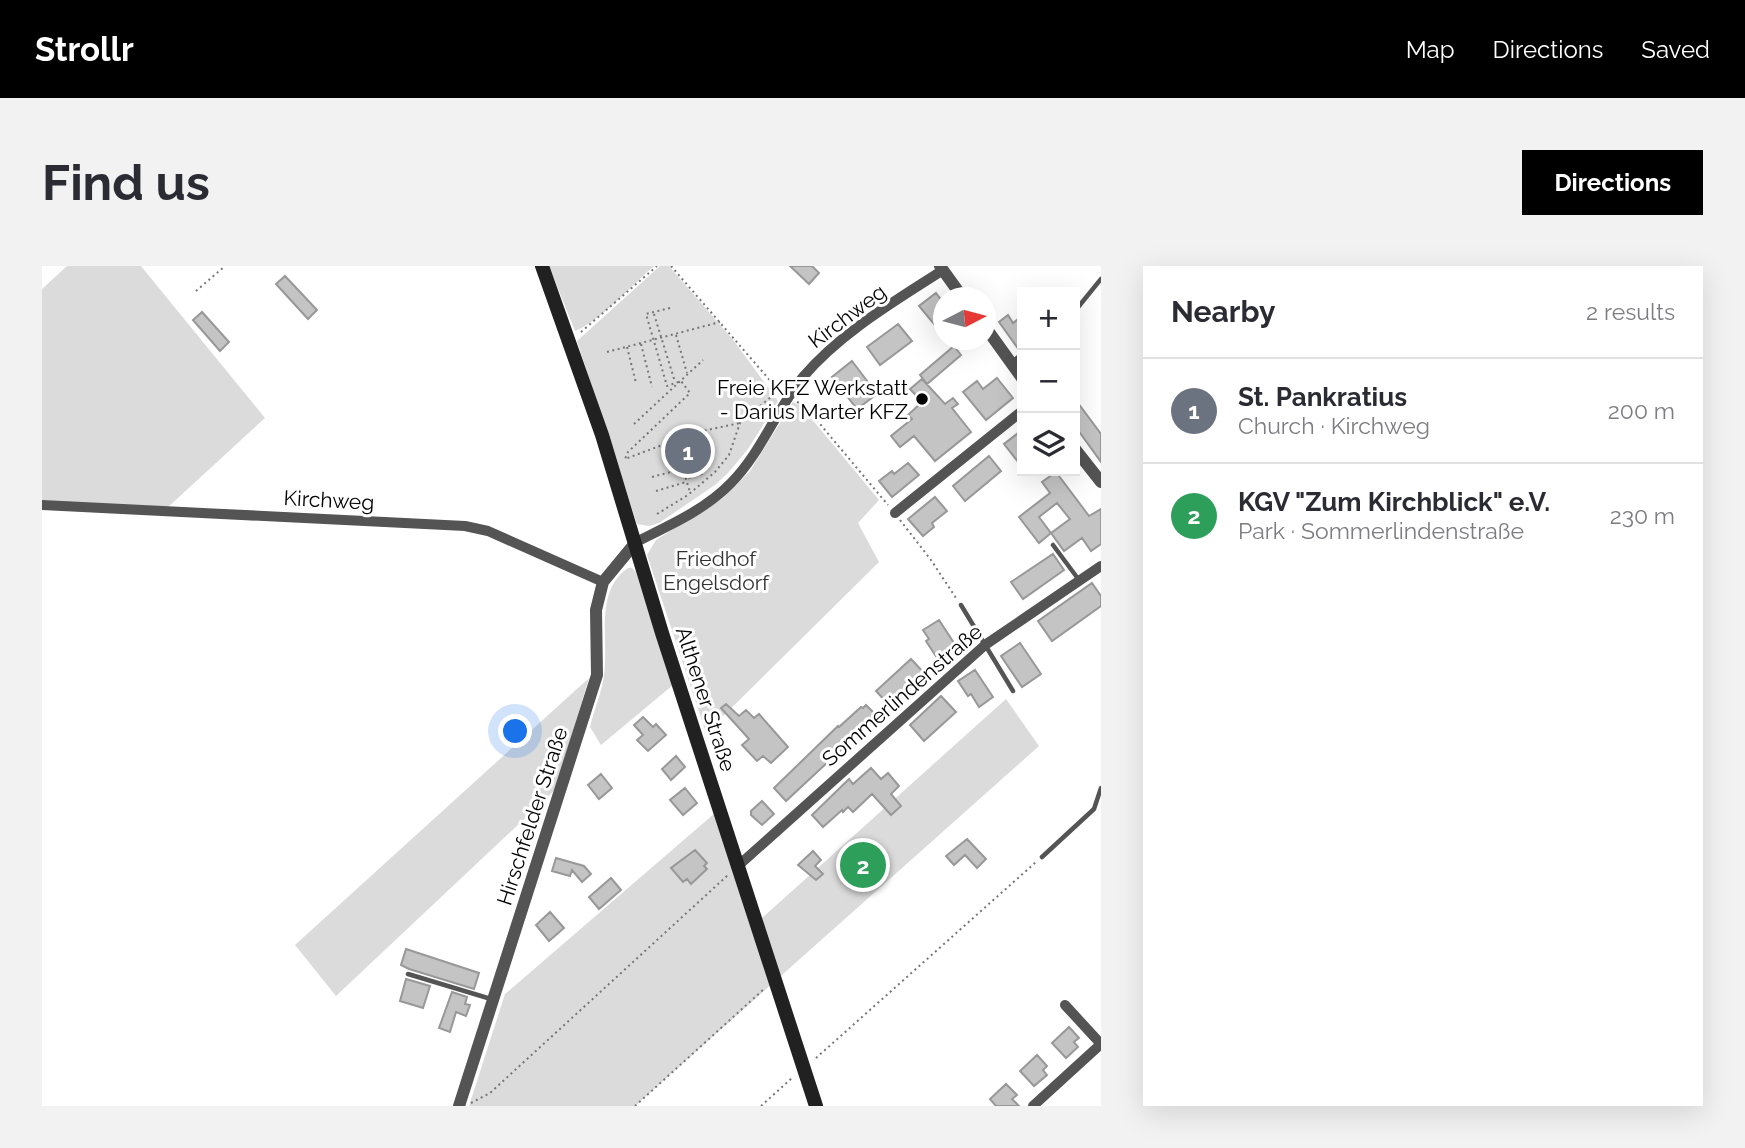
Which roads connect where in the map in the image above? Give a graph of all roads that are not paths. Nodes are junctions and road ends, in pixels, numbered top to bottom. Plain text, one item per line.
1 (542, 266) edge
2 (942, 268) edge
3 (1101, 279) edge
4 (955, 287) edge
5 (1080, 305) edge
6 (996, 342) edge
7 (1017, 358) edge
8 (1011, 362) junction
9 (1017, 371) edge
10 (1020, 413) edge
11 (1080, 455) edge
12 (1101, 482) edge
13 (42, 505) edge
14 (895, 513) road end
15 (635, 542) junction
16 (1053, 545) dead end
17 (1101, 566) edge
18 (1079, 581) junction
19 (603, 582) junction
20 (961, 605) road end
21 (985, 645) junction
22 (1013, 691) dead end
23 (1101, 788) edge
24 (1042, 856) road end
25 (739, 865) junction
26 (408, 974) dead end
27 (493, 1000) junction
28 (1065, 1005) dead end
29 (1101, 1044) edge
30 (460, 1105) edge
31 (1036, 1105) edge
32 (816, 1106) edge

1 - 15 main road, Althener Straße
2 - 4 street
2 - 15 street, Kirchweg
3 - 5 lane
6 - 8 street
7 - 8 lane
8 - 9 street
10 - 14 street
11 - 12 street
13 - 19 street, Kirchweg
15 - 19 street, Hirschfelder Straße
15 - 25 main road, Althener Straße
16 - 18 lane
17 - 18 street, Sommerlindenstraße
18 - 21 street, Sommerlindenstraße
19 - 27 street, Hirschfelder Straße
20 - 21 lane
21 - 22 lane
21 - 25 street, Sommerlindenstraße
23 - 24 lane
25 - 32 main road, Althener Straße
26 - 27 lane
27 - 30 street, Hirschfelder Straße
28 - 29 street
29 - 31 street

